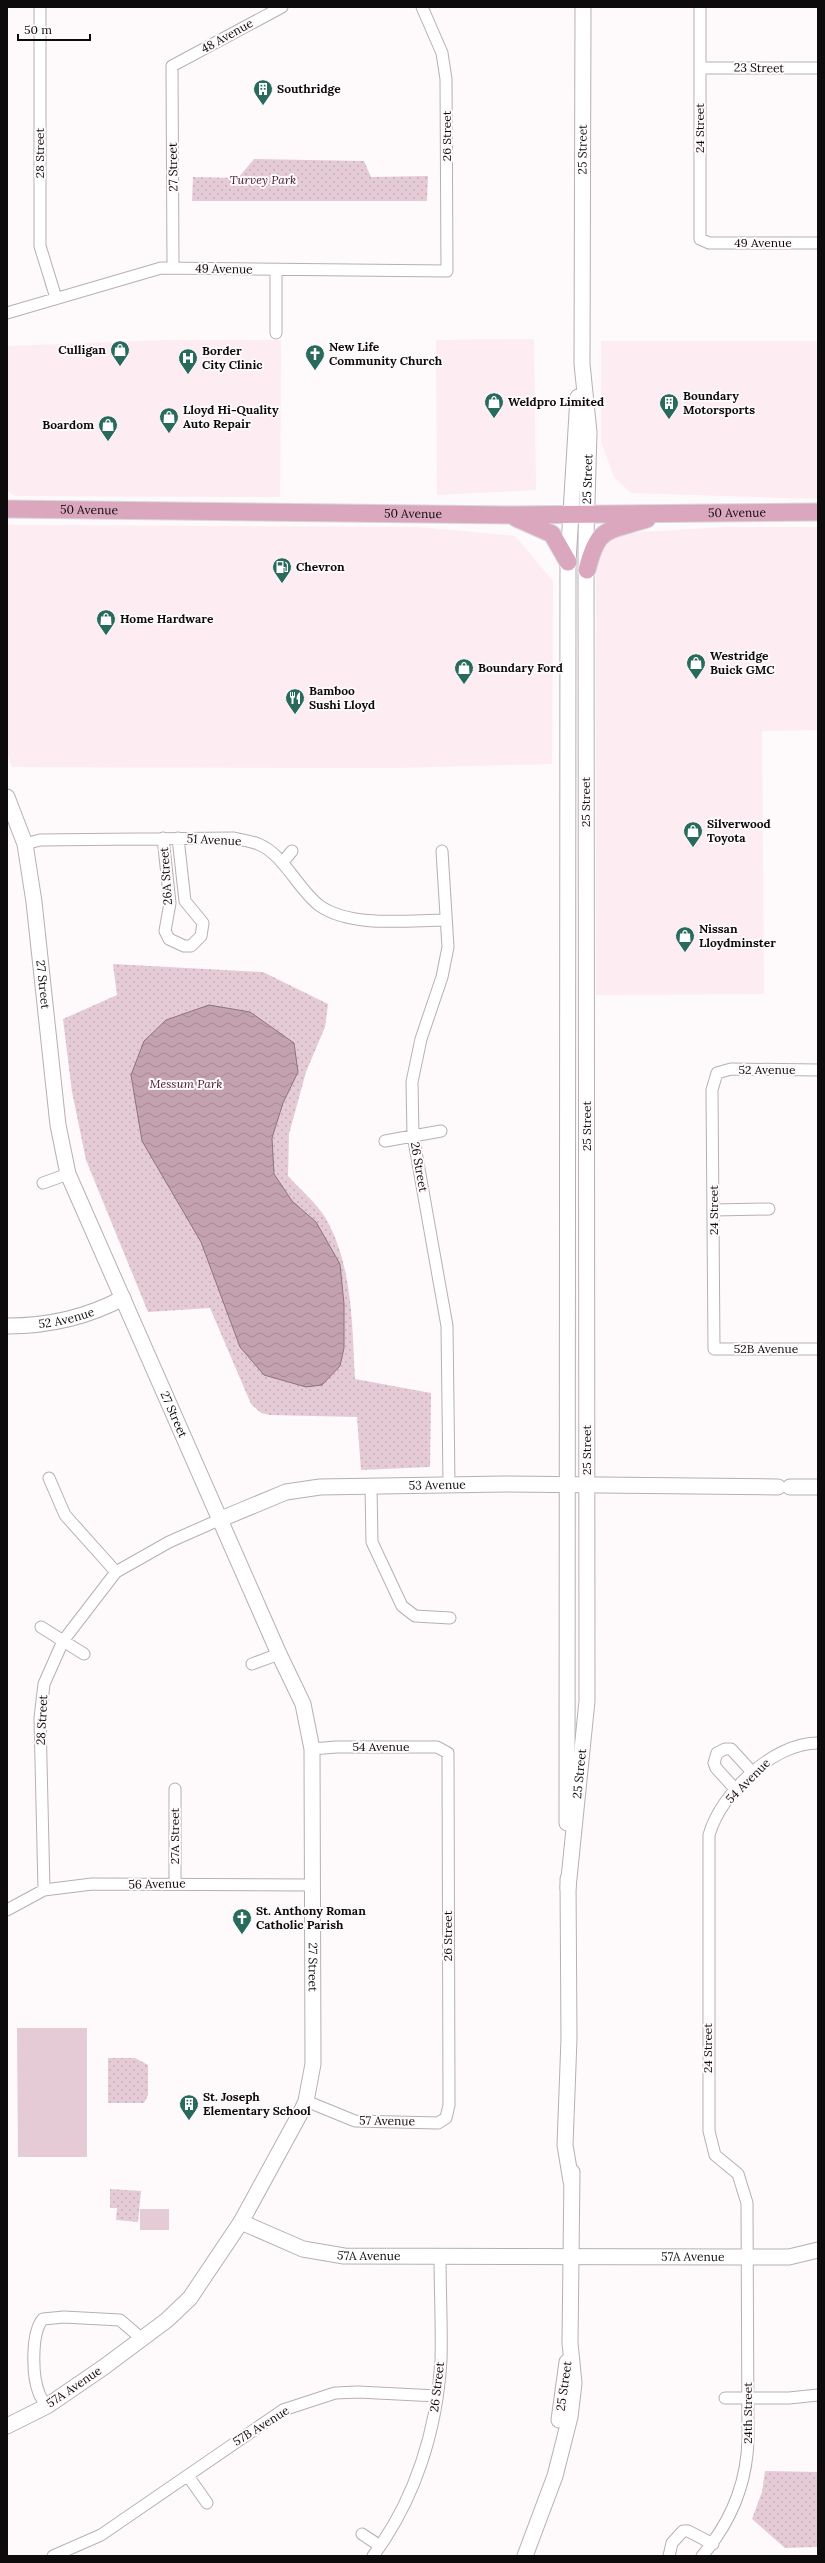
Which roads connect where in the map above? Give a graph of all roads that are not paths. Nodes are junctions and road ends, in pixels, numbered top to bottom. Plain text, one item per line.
1 (40, 7) edge
2 (282, 7) edge
3 (422, 7) edge
4 (584, 7) edge
5 (700, 7) edge
6 (263, 11) edge
7 (172, 66) joint
8 (700, 68) junction
9 (818, 68) edge
10 (709, 243) joint
11 (818, 243) edge
12 (174, 268) junction
13 (276, 270) junction
14 (447, 271) joint
15 (56, 298) junction
16 (7, 313) edge
17 (276, 333) dead end
18 (582, 364) junction
19 (7, 509) edge
20 (818, 512) edge
21 (569, 514) junction
22 (586, 514) junction
23 (662, 514) junction
24 (510, 515) junction
25 (568, 562) junction
26 (586, 570) junction
27 (7, 797) edge
28 (163, 838) junction
29 (178, 838) junction
30 (25, 844) junction
31 (292, 851) dead end
32 (442, 851) dead end
33 (282, 863) junction
34 (180, 869) junction
35 (165, 872) junction
36 (185, 901) junction
37 (170, 903) junction
38 (446, 920) junction
39 (818, 1070) edge
40 (717, 1073) joint
41 (441, 1130) dead end
42 (413, 1135) junction
43 (385, 1141) dead end
44 (68, 1174) junction
45 (43, 1182) dead end
46 (769, 1209) dead end
47 (714, 1210) junction
48 (123, 1298) junction
49 (7, 1326) edge
50 (714, 1348) joint
51 (818, 1349) edge
52 (49, 1478) dead end
53 (586, 1484) junction
54 (449, 1485) junction
55 (568, 1485) junction
56 (371, 1487) junction
57 (818, 1487) edge
58 (221, 1520) junction
59 (116, 1572) junction
60 (450, 1618) dead end
61 (41, 1626) dead end
62 (63, 1641) junction
63 (84, 1654) dead end
64 (279, 1654) junction
65 (252, 1664) dead end
66 (818, 1743) edge
67 (312, 1749) junction
68 (448, 1753) joint
69 (753, 1773) junction
70 (175, 1789) dead end
71 (736, 1790) junction
72 (712, 1826) joint
73 (175, 1883) junction
74 (312, 1884) junction
75 (568, 1888) junction
76 (44, 1890) junction
77 (7, 1910) edge
78 (306, 2101) junction
79 (446, 2118) joint
80 (241, 2222) junction
81 (818, 2250) edge
82 (440, 2257) junction
83 (570, 2258) junction
84 (747, 2258) junction
85 (142, 2339) junction
86 (570, 2344) junction
87 (818, 2395) edge
88 (437, 2396) junction
89 (725, 2398) dead end
90 (748, 2398) junction
91 (47, 2406) junction
92 (7, 2426) edge
93 (188, 2476) junction
94 (207, 2503) dead end
95 (362, 2534) dead end
96 (713, 2544) junction
97 (380, 2546) junction
98 (53, 2556) edge
99 (373, 2556) edge
100 (518, 2556) edge
101 (525, 2556) edge
102 (669, 2556) edge
103 (702, 2556) edge

1 - 15 street, 28 Street
2 - 6 street, 48 Avenue
3 - 14 street, 26 Street
4 - 18 main road, 25 Street
5 - 8 street, 24 Street
6 - 7 street, 48 Avenue
7 - 12 street, 27 Street
8 - 9 street, 23 Street
8 - 10 street, 24 Street
10 - 11 street, 49 Avenue
12 - 13 street, 49 Avenue
12 - 15 street, 49 Avenue
13 - 14 street, 49 Avenue
13 - 17 street
15 - 16 street, 49 Avenue
18 - 21 main road, 25 Street
18 - 22 main road, 25 Street
19 - 24 main road, 50 Avenue
20 - 23 main road, 50 Avenue
21 - 22 main road, 50 Avenue
21 - 24 main road, 50 Avenue
21 - 25 main road, 25 Street
22 - 23 main road, 50 Avenue
22 - 26 main road, 25 Street
23 - 26 main road
24 - 25 main road
25 - 55 main road, 25 Street
26 - 53 main road, 25 Street
27 - 30 main road, 27 Street
28 - 29 street, 51 Avenue
28 - 30 street, 51 Avenue
28 - 35 street, 26A Street
29 - 33 street, 51 Avenue
29 - 34 street, 26A Street
30 - 44 main road, 27 Street
31 - 33 street
32 - 38 street, 26 Street
33 - 38 street, 51 Avenue
34 - 35 street
34 - 36 street, 26A Street
35 - 37 street, 26A Street
36 - 37 street
36 - 37 street, 26A Street
38 - 42 street, 26 Street
39 - 40 street, 52 Avenue
40 - 47 street, 24 Street
41 - 42 street
42 - 43 street
42 - 54 street, 26 Street
44 - 45 street
44 - 48 main road, 27 Street
46 - 47 street
47 - 50 street, 24 Street
48 - 49 main road, 52 Avenue
48 - 58 main road, 27 Street
50 - 51 street, 52B Avenue
52 - 59 street
53 - 55 main road, 53 Avenue
53 - 57 main road, 53 Avenue
53 - 75 main road, 25 Street
54 - 55 main road, 53 Avenue
54 - 56 main road, 53 Avenue
55 - 75 main road, 25 Street
56 - 58 main road, 53 Avenue
56 - 60 street
58 - 59 street, 53 Avenue
58 - 64 main road, 27 Street
59 - 62 street, 28 Street
61 - 62 street
62 - 63 street
62 - 76 street, 28 Street
64 - 65 street
64 - 67 main road, 27 Street
66 - 69 street, 54 Avenue
67 - 68 street, 54 Avenue
67 - 74 main road, 27 Street
68 - 79 street, 26 Street
69 - 71 street, 54 Avenue
69 - 71 street
70 - 73 street, 27A Street
71 - 72 street, 54 Avenue
72 - 84 street, 24 Street
73 - 74 street, 56 Avenue
73 - 76 street, 56 Avenue
74 - 78 main road, 27 Street
75 - 83 main road, 25 Street
76 - 77 street, 56 Avenue
78 - 79 street, 57 Avenue
78 - 80 main road, 27 Street
80 - 82 main road, 57A Avenue
80 - 85 main road, 57A Avenue
81 - 84 main road, 57A Avenue
82 - 83 main road, 57A Avenue
82 - 88 street, 26 Street
83 - 84 main road, 57A Avenue
83 - 86 main road, 25 Street
84 - 90 street, 24th Street
85 - 91 main road, 57A Avenue
85 - 91 street
86 - 100 main road, 25 Street
86 - 101 main road, 25 Street
87 - 90 street
88 - 93 street, 57B Avenue
88 - 97 street, 26 Street
89 - 90 street
90 - 96 street, 24th Street
91 - 92 main road, 57A Avenue
93 - 94 street
93 - 98 street, 57B Avenue
95 - 97 street
96 - 102 street
96 - 103 street, 24th Street
97 - 99 street, 26 Street

